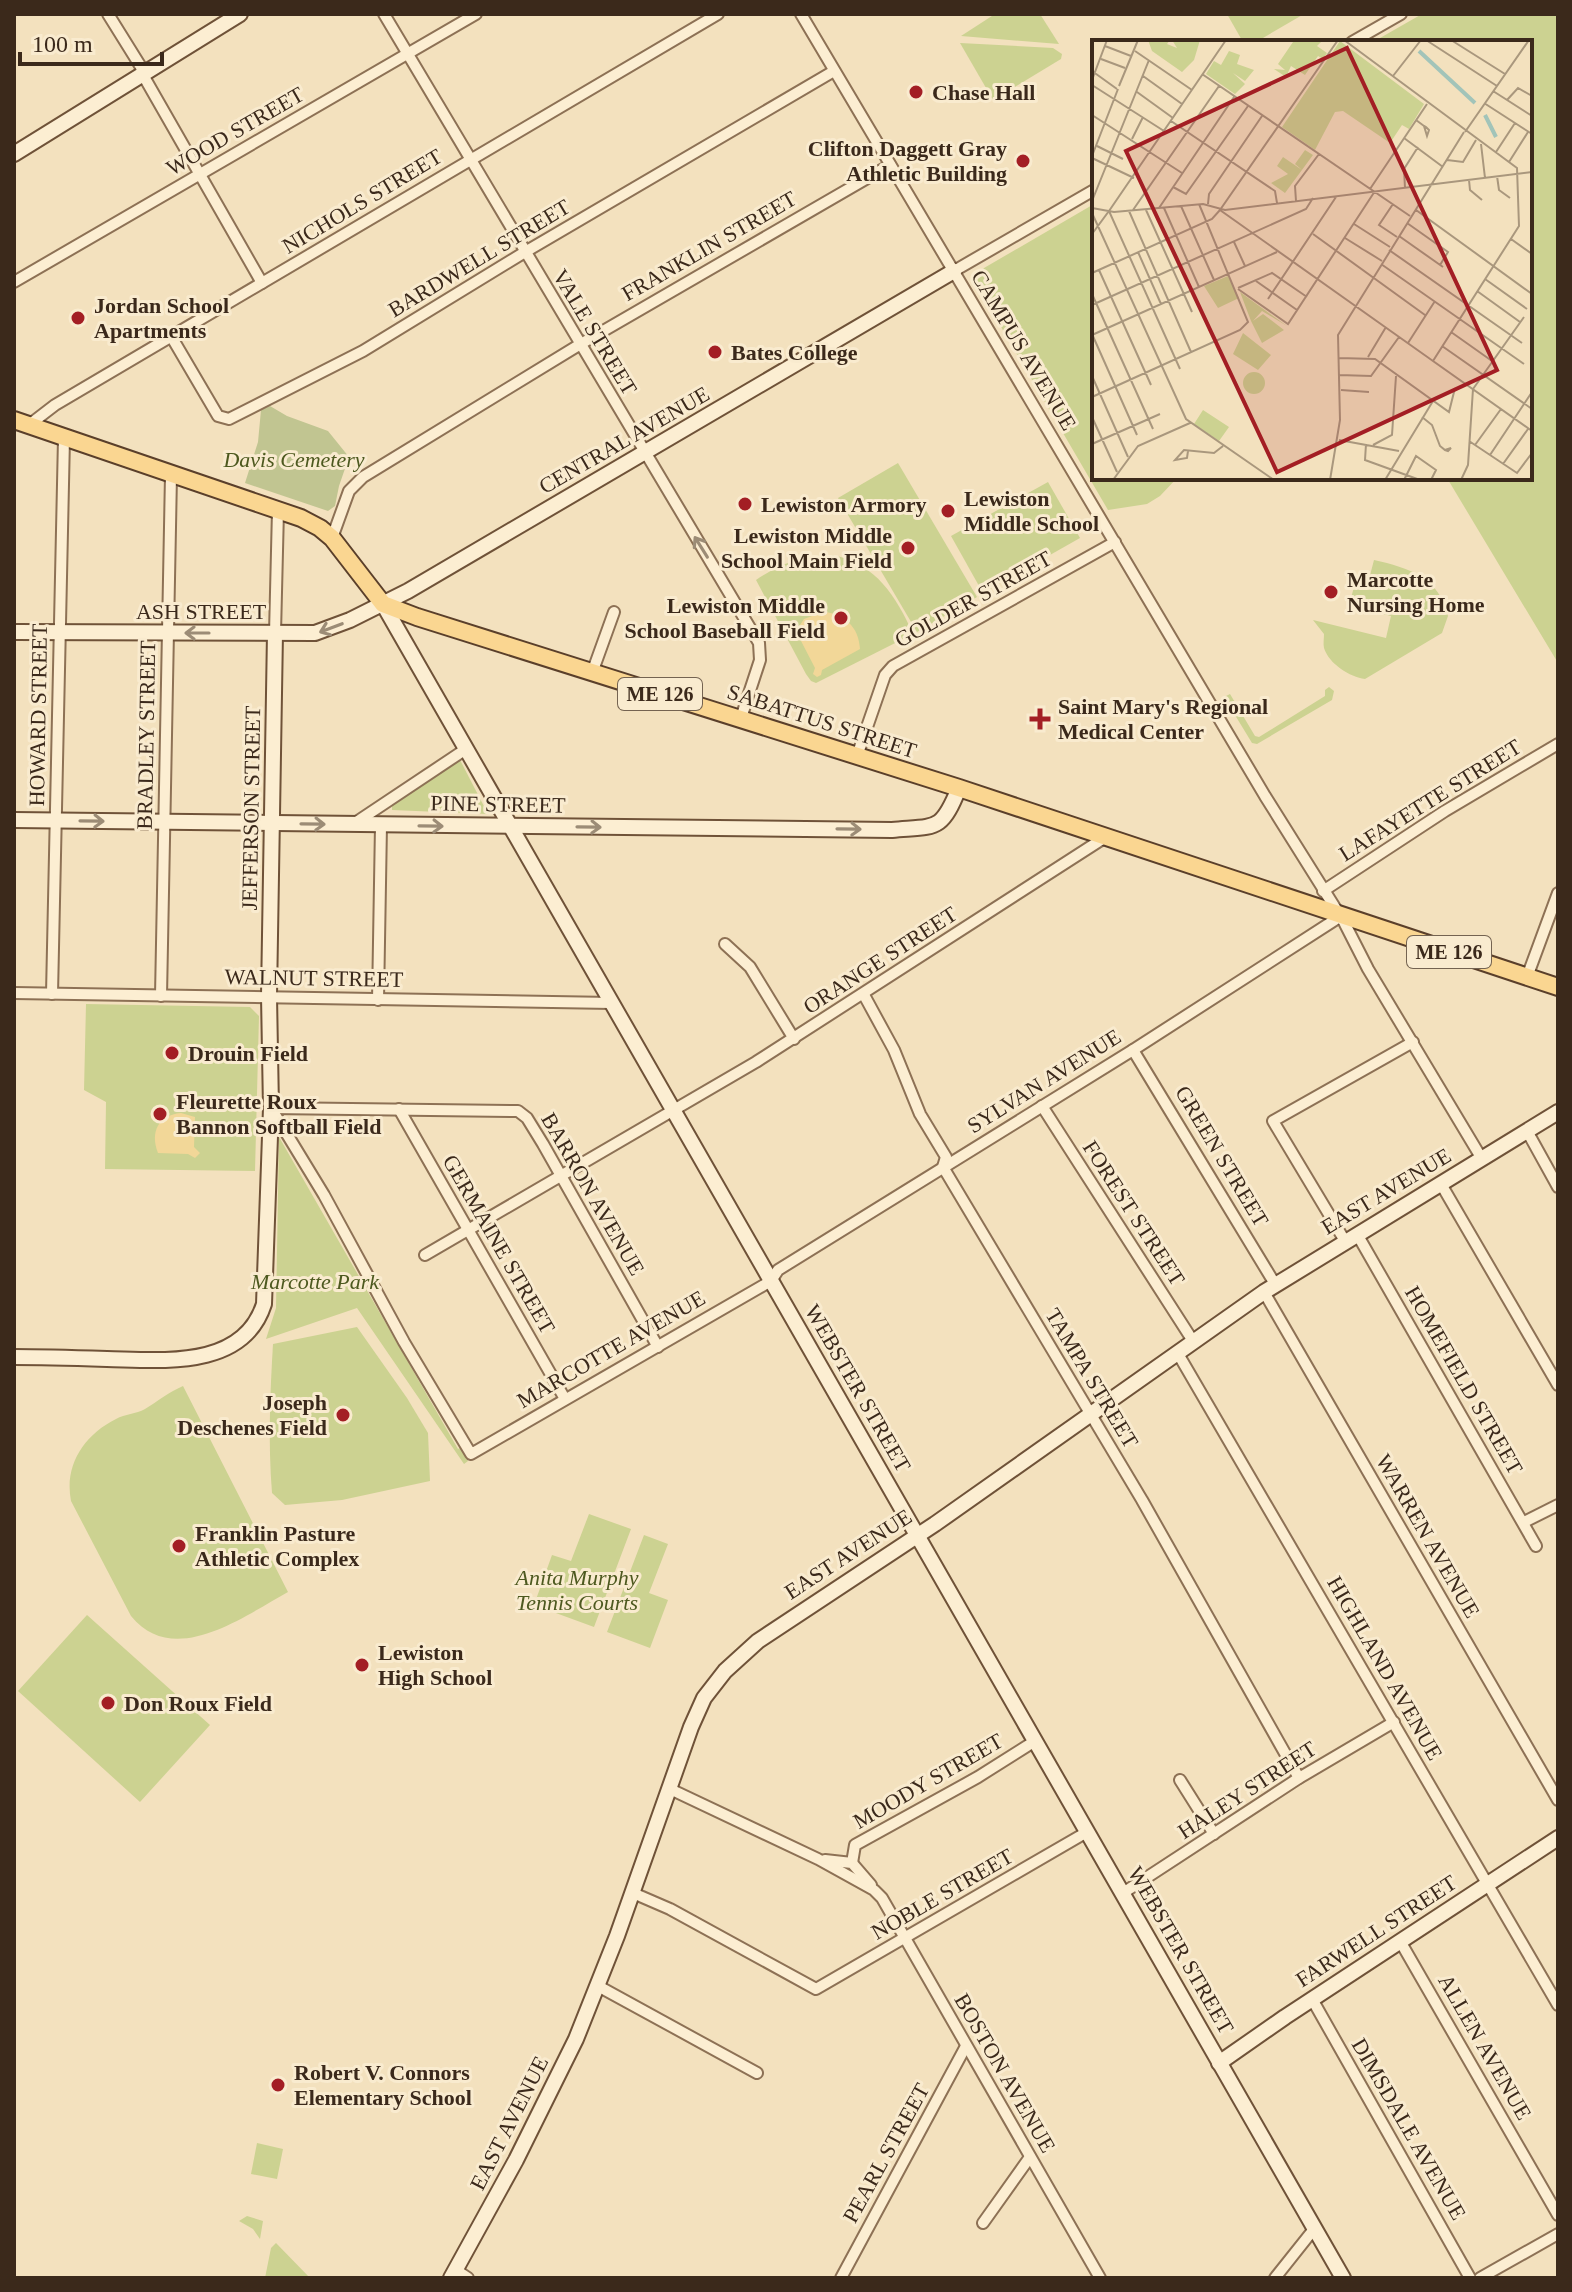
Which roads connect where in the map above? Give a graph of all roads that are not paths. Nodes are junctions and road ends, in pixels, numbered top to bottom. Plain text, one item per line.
1 (108, 14) edge
2 (240, 14) edge
3 (384, 14) edge
4 (476, 14) edge
5 (718, 14) edge
6 (801, 14) edge
7 (1401, 14) edge
8 (1356, 40) edge
9 (407, 55) junction
10 (834, 71) junction
11 (143, 75) junction
12 (14, 154) edge
13 (471, 160) junction
14 (890, 165) junction
15 (199, 175) junction
16 (1092, 191) edge
17 (525, 252) junction
18 (954, 271) junction
19 (14, 282) edge
20 (262, 283) junction
21 (171, 336) junction
22 (579, 345) junction
23 (22, 423) edge
24 (64, 438) junction
25 (644, 453) junction
26 (171, 475) junction
27 (278, 510) junction
28 (332, 538) junction
29 (1115, 542) junction
30 (383, 604) junction
31 (614, 612) dead end
32 (14, 632) edge
33 (60, 632) junction
34 (275, 633) junction
35 (168, 634) junction
36 (592, 673) junction
37 (741, 718) junction
38 (1558, 744) edge
39 (466, 749) junction
40 (857, 756) junction
41 (959, 788) junction
42 (14, 820) edge
43 (56, 820) junction
44 (164, 822) junction
45 (273, 824) junction
46 (353, 825) junction
47 (381, 825) junction
48 (511, 826) junction
49 (1104, 838) junction
50 (1323, 891) junction
51 (1558, 893) edge
52 (1341, 916) junction
53 (725, 944) dead end
54 (1527, 977) junction
55 (1558, 987) edge
56 (14, 993) edge
57 (52, 994) junction
58 (864, 995) junction
59 (161, 996) junction
60 (269, 996) junction
61 (378, 1000) junction
62 (612, 1003) junction
63 (794, 1039) junction
64 (1413, 1042) junction
65 (1133, 1050) junction
66 (1042, 1106) junction
67 (271, 1108) junction
68 (399, 1109) junction
69 (674, 1111) junction
70 (1558, 1112) edge
71 (1527, 1131) junction
72 (1482, 1159) junction
73 (943, 1167) junction
74 (561, 1177) junction
75 (1441, 1184) junction
76 (1558, 1187) edge
77 (467, 1230) junction
78 (1351, 1238) junction
79 (425, 1255) dead end
80 (771, 1281) junction
81 (1269, 1288) junction
82 (1193, 1341) junction
83 (658, 1347) junction
84 (1177, 1352) junction
85 (14, 1357) edge
86 (1558, 1385) edge
87 (565, 1399) junction
88 (1090, 1413) junction
89 (1558, 1505) edge
90 (1524, 1522) junction
91 (917, 1536) junction
92 (1536, 1546) dead end
93 (1394, 1722) junction
94 (1035, 1741) junction
95 (1299, 1778) junction
96 (1180, 1780) dead end
97 (670, 1789) junction
98 (1558, 1800) edge
99 (1087, 1832) junction
100 (1214, 1834) junction
101 (1558, 1838) edge
102 (818, 1859) junction
103 (852, 1863) junction
104 (1487, 1884) junction
105 (874, 1890) junction
106 (633, 1893) junction
107 (1123, 1893) junction
108 (905, 1939) junction
109 (1400, 1941) junction
110 (598, 1986) junction
111 (1312, 1999) junction
112 (1558, 2005) edge
113 (966, 2046) junction
114 (1219, 2063) junction
115 (757, 2073) dead end
116 (1030, 2157) junction
117 (1558, 2215) edge
118 (983, 2223) dead end
119 (1314, 2229) junction
120 (1558, 2234) edge
121 (459, 2275) edge
122 (841, 2278) edge
123 (1100, 2278) edge
124 (1275, 2278) edge
125 (1343, 2278) edge
126 (1470, 2278) edge
127 (1480, 2278) edge

1 - 11 street
2 - 11 main road
3 - 9 street, VALE STREET
4 - 9 street, WOOD STREET
5 - 13 street, NICHOLS STREET
6 - 10 street, CAMPUS AVENUE
7 - 8 street
9 - 13 street, VALE STREET
9 - 15 street, WOOD STREET
10 - 14 street, CAMPUS AVENUE
10 - 17 street, BARDWELL STREET
11 - 12 main road
11 - 15 street
13 - 17 street, VALE STREET
13 - 20 street, NICHOLS STREET
14 - 18 street, CAMPUS AVENUE
14 - 22 street, FRANKLIN STREET
15 - 19 street, WOOD STREET
15 - 20 street
16 - 18 street, CENTRAL AVENUE
17 - 21 street, BARDWELL STREET
17 - 22 street, VALE STREET
18 - 25 main road, CENTRAL AVENUE
18 - 29 street, CAMPUS AVENUE
20 - 21 street, NICHOLS STREET
21 - 23 street, NICHOLS STREET
22 - 25 street, VALE STREET
22 - 28 street, FRANKLIN STREET
23 - 24 main road
24 - 26 main road
24 - 33 street, HOWARD STREET
25 - 30 main road, CENTRAL AVENUE
37 -> 25 street, VALE STREET
26 - 27 main road
26 - 35 street, BRADLEY STREET
27 - 28 main road
27 - 34 street, JEFFERSON STREET
28 - 30 main road
29 - 40 street, GOLDER STREET
29 - 50 street, CAMPUS AVENUE
30 -> 34 main road, ASH STREET
30 - 36 main road, SABATTUS STREET / ME 126
30 - 39 main road, WEBSTER STREET
31 - 36 street
32 - 33 main road, ASH STREET
33 - 35 main road, ASH STREET
33 - 43 street, HOWARD STREET
34 -> 35 main road, ASH STREET
34 - 45 main road, JEFFERSON STREET
35 - 44 street, BRADLEY STREET
36 - 37 main road, SABATTUS STREET / ME 126
37 - 40 main road, SABATTUS STREET / ME 126
38 - 50 street, LAFAYETTE STREET
39 - 46 street
39 - 48 main road, WEBSTER STREET
40 - 41 main road, SABATTUS STREET / ME 126
48 -> 41 main road, PINE STREET
41 - 49 main road, SABATTUS STREET / ME 126
42 - 43 main road, PINE STREET
43 -> 44 main road, PINE STREET
43 - 57 street, HOWARD STREET
44 - 45 main road, PINE STREET
44 - 59 street, BRADLEY STREET
45 -> 46 main road, PINE STREET
45 - 60 main road, JEFFERSON STREET
46 - 47 main road, PINE STREET
47 -> 48 main road, PINE STREET
47 - 61 street
48 - 62 main road, WEBSTER STREET
49 - 52 main road, SABATTUS STREET / ME 126
49 - 58 street, ORANGE STREET
50 - 52 street, CAMPUS AVENUE
51 - 54 street
52 - 54 main road, SABATTUS STREET / ME 126
52 - 64 street, CAMPUS AVENUE
52 - 65 street, SYLVAN AVENUE
53 - 63 street
54 - 55 main road, SABATTUS STREET / ME 126
56 - 57 street, WALNUT STREET
57 - 59 street, WALNUT STREET
58 - 63 street, ORANGE STREET
58 - 73 street, TAMPA STREET
59 - 60 street, WALNUT STREET
60 - 61 street, WALNUT STREET
60 - 67 main road, JEFFERSON STREET
61 - 62 street, WALNUT STREET
62 - 69 main road, WEBSTER STREET
63 - 69 street, ORANGE STREET
64 - 72 street, CAMPUS AVENUE
64 - 78 street, HOMEFIELD STREET
65 - 66 street, SYLVAN AVENUE
65 - 81 street, GREEN STREET
66 - 73 street, SYLVAN AVENUE
66 - 82 street, FOREST STREET
67 - 68 street, BARRON AVENUE
67 - 85 main road, JEFFERSON STREET
67 - 87 street, MARCOTTE AVENUE
68 - 74 street, BARRON AVENUE
68 - 77 street, GERMAINE STREET
69 - 74 street, ORANGE STREET
69 - 80 main road, WEBSTER STREET
70 - 71 main road, EAST AVENUE
71 - 72 main road, EAST AVENUE
71 - 76 street
72 - 75 main road, EAST AVENUE
73 - 80 street, SYLVAN AVENUE
73 - 88 street, TAMPA STREET
74 - 77 street, ORANGE STREET
74 - 83 street, BARRON AVENUE
75 - 78 main road, EAST AVENUE
75 - 86 street
77 - 79 street, ORANGE STREET
77 - 87 street, GERMAINE STREET
78 - 81 main road, EAST AVENUE
78 - 90 street, HOMEFIELD STREET
80 - 83 street, MARCOTTE AVENUE
80 - 91 main road, WEBSTER STREET
81 - 82 main road, EAST AVENUE
81 - 98 street, WARREN AVENUE
82 - 84 main road, EAST AVENUE
83 - 87 street, MARCOTTE AVENUE
84 - 88 main road, EAST AVENUE
84 - 93 street, HIGHLAND AVENUE
88 - 91 main road, EAST AVENUE
88 - 95 street, TAMPA STREET
89 - 90 street
90 - 92 street, HOMEFIELD STREET
91 - 94 main road, WEBSTER STREET
91 - 97 main road, EAST AVENUE
93 - 95 street, HALEY STREET
93 - 104 street, HIGHLAND AVENUE
94 - 99 main road, WEBSTER STREET
94 - 103 street, MOODY STREET
95 - 100 street, HALEY STREET
96 - 100 street
97 - 102 street, BOSTON AVENUE
97 - 106 main road, EAST AVENUE
99 - 107 main road, WEBSTER STREET
99 - 108 street, NOBLE STREET
100 - 107 street, HALEY STREET
101 - 104 main road, FARWELL STREET
102 - 103 street, BOSTON AVENUE
102 - 105 street, BOSTON AVENUE
103 - 105 street, BOSTON AVENUE
104 - 109 main road, FARWELL STREET
104 - 112 street, HIGHLAND AVENUE
105 - 108 street, BOSTON AVENUE
106 - 108 street, NOBLE STREET
106 - 110 main road, EAST AVENUE
107 - 114 main road, WEBSTER STREET
108 - 113 street, BOSTON AVENUE
109 - 111 main road, FARWELL STREET
109 - 117 street, ALLEN AVENUE
110 - 115 street
110 - 121 main road, EAST AVENUE
111 - 114 main road, FARWELL STREET
111 - 126 street, DIMSDALE AVENUE
113 - 116 street, BOSTON AVENUE
113 - 122 street, PEARL STREET
114 - 119 main road, WEBSTER STREET
116 - 118 street
116 - 123 street, BOSTON AVENUE
119 - 124 street
119 - 125 main road, WEBSTER STREET
120 - 127 street

